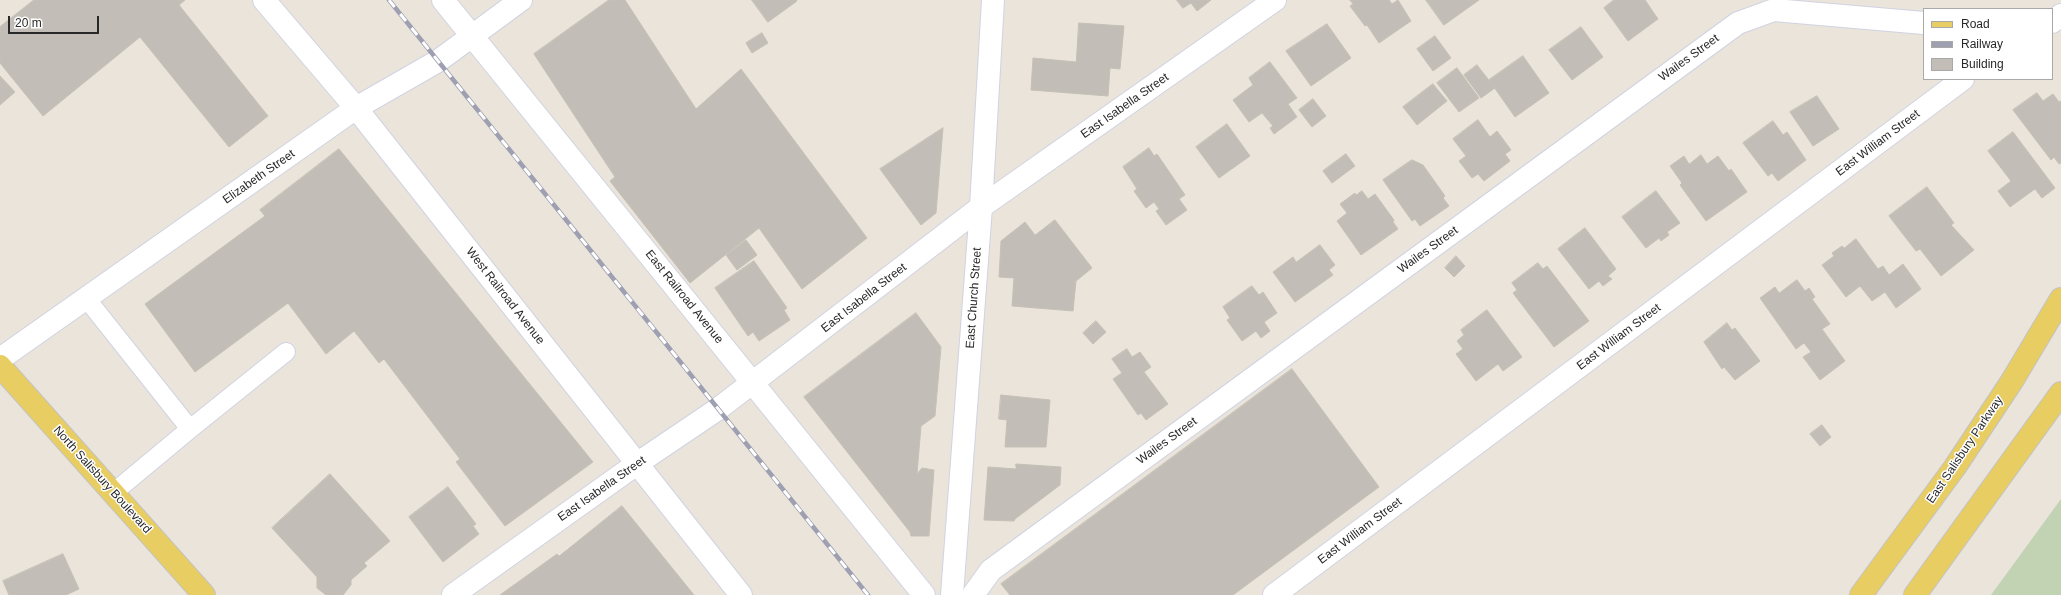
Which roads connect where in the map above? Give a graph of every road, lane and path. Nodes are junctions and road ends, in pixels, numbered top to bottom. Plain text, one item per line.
1 (264, 0) edge
2 (443, 0) edge
3 (521, 0) edge
4 (993, 0) edge
5 (1275, 0) edge
6 (2061, 15) edge
7 (2053, 21) edge
8 (1923, 23) edge
9 (472, 36) junction
10 (1962, 80) edge
11 (356, 108) junction
12 (981, 207) junction
13 (86, 298) junction
14 (2061, 299) edge
15 (286, 352) dead end
16 (0, 359) edge
17 (0, 366) edge
18 (754, 383) junction
19 (2061, 393) edge
20 (190, 429) junction
21 (638, 464) junction
22 (113, 493) junction
23 (204, 595) edge
24 (453, 595) edge
25 (741, 595) edge
26 (924, 595) edge
27 (952, 595) edge
28 (973, 595) edge
29 (1274, 595) edge
30 (1861, 595) edge
31 (1915, 595) edge

1 - 11 street, West Railroad Avenue
2 - 9 street, East Railroad Avenue
3 - 9 street, Elizabeth Street
4 - 12 street, East Church Street
5 - 12 street, East Isabella Street
6 - 7 street
8 - 28 street, Wailes Street
9 - 11 street, Elizabeth Street
9 - 18 street, East Railroad Avenue
10 - 29 street, East William Street
11 - 13 street, Elizabeth Street
11 - 21 street, West Railroad Avenue
12 - 18 street, East Isabella Street
12 - 27 street, East Church Street
13 - 16 street, Elizabeth Street
13 - 20 lane
14 - 30 main road, East Salisbury Parkway
15 - 20 lane
17 - 22 main road, North Salisbury Boulevard
18 - 21 street, East Isabella Street
18 - 26 street, East Railroad Avenue
19 - 31 main road
20 - 22 lane
21 - 24 street, East Isabella Street
21 - 25 street, West Railroad Avenue
22 - 23 main road, North Salisbury Boulevard

